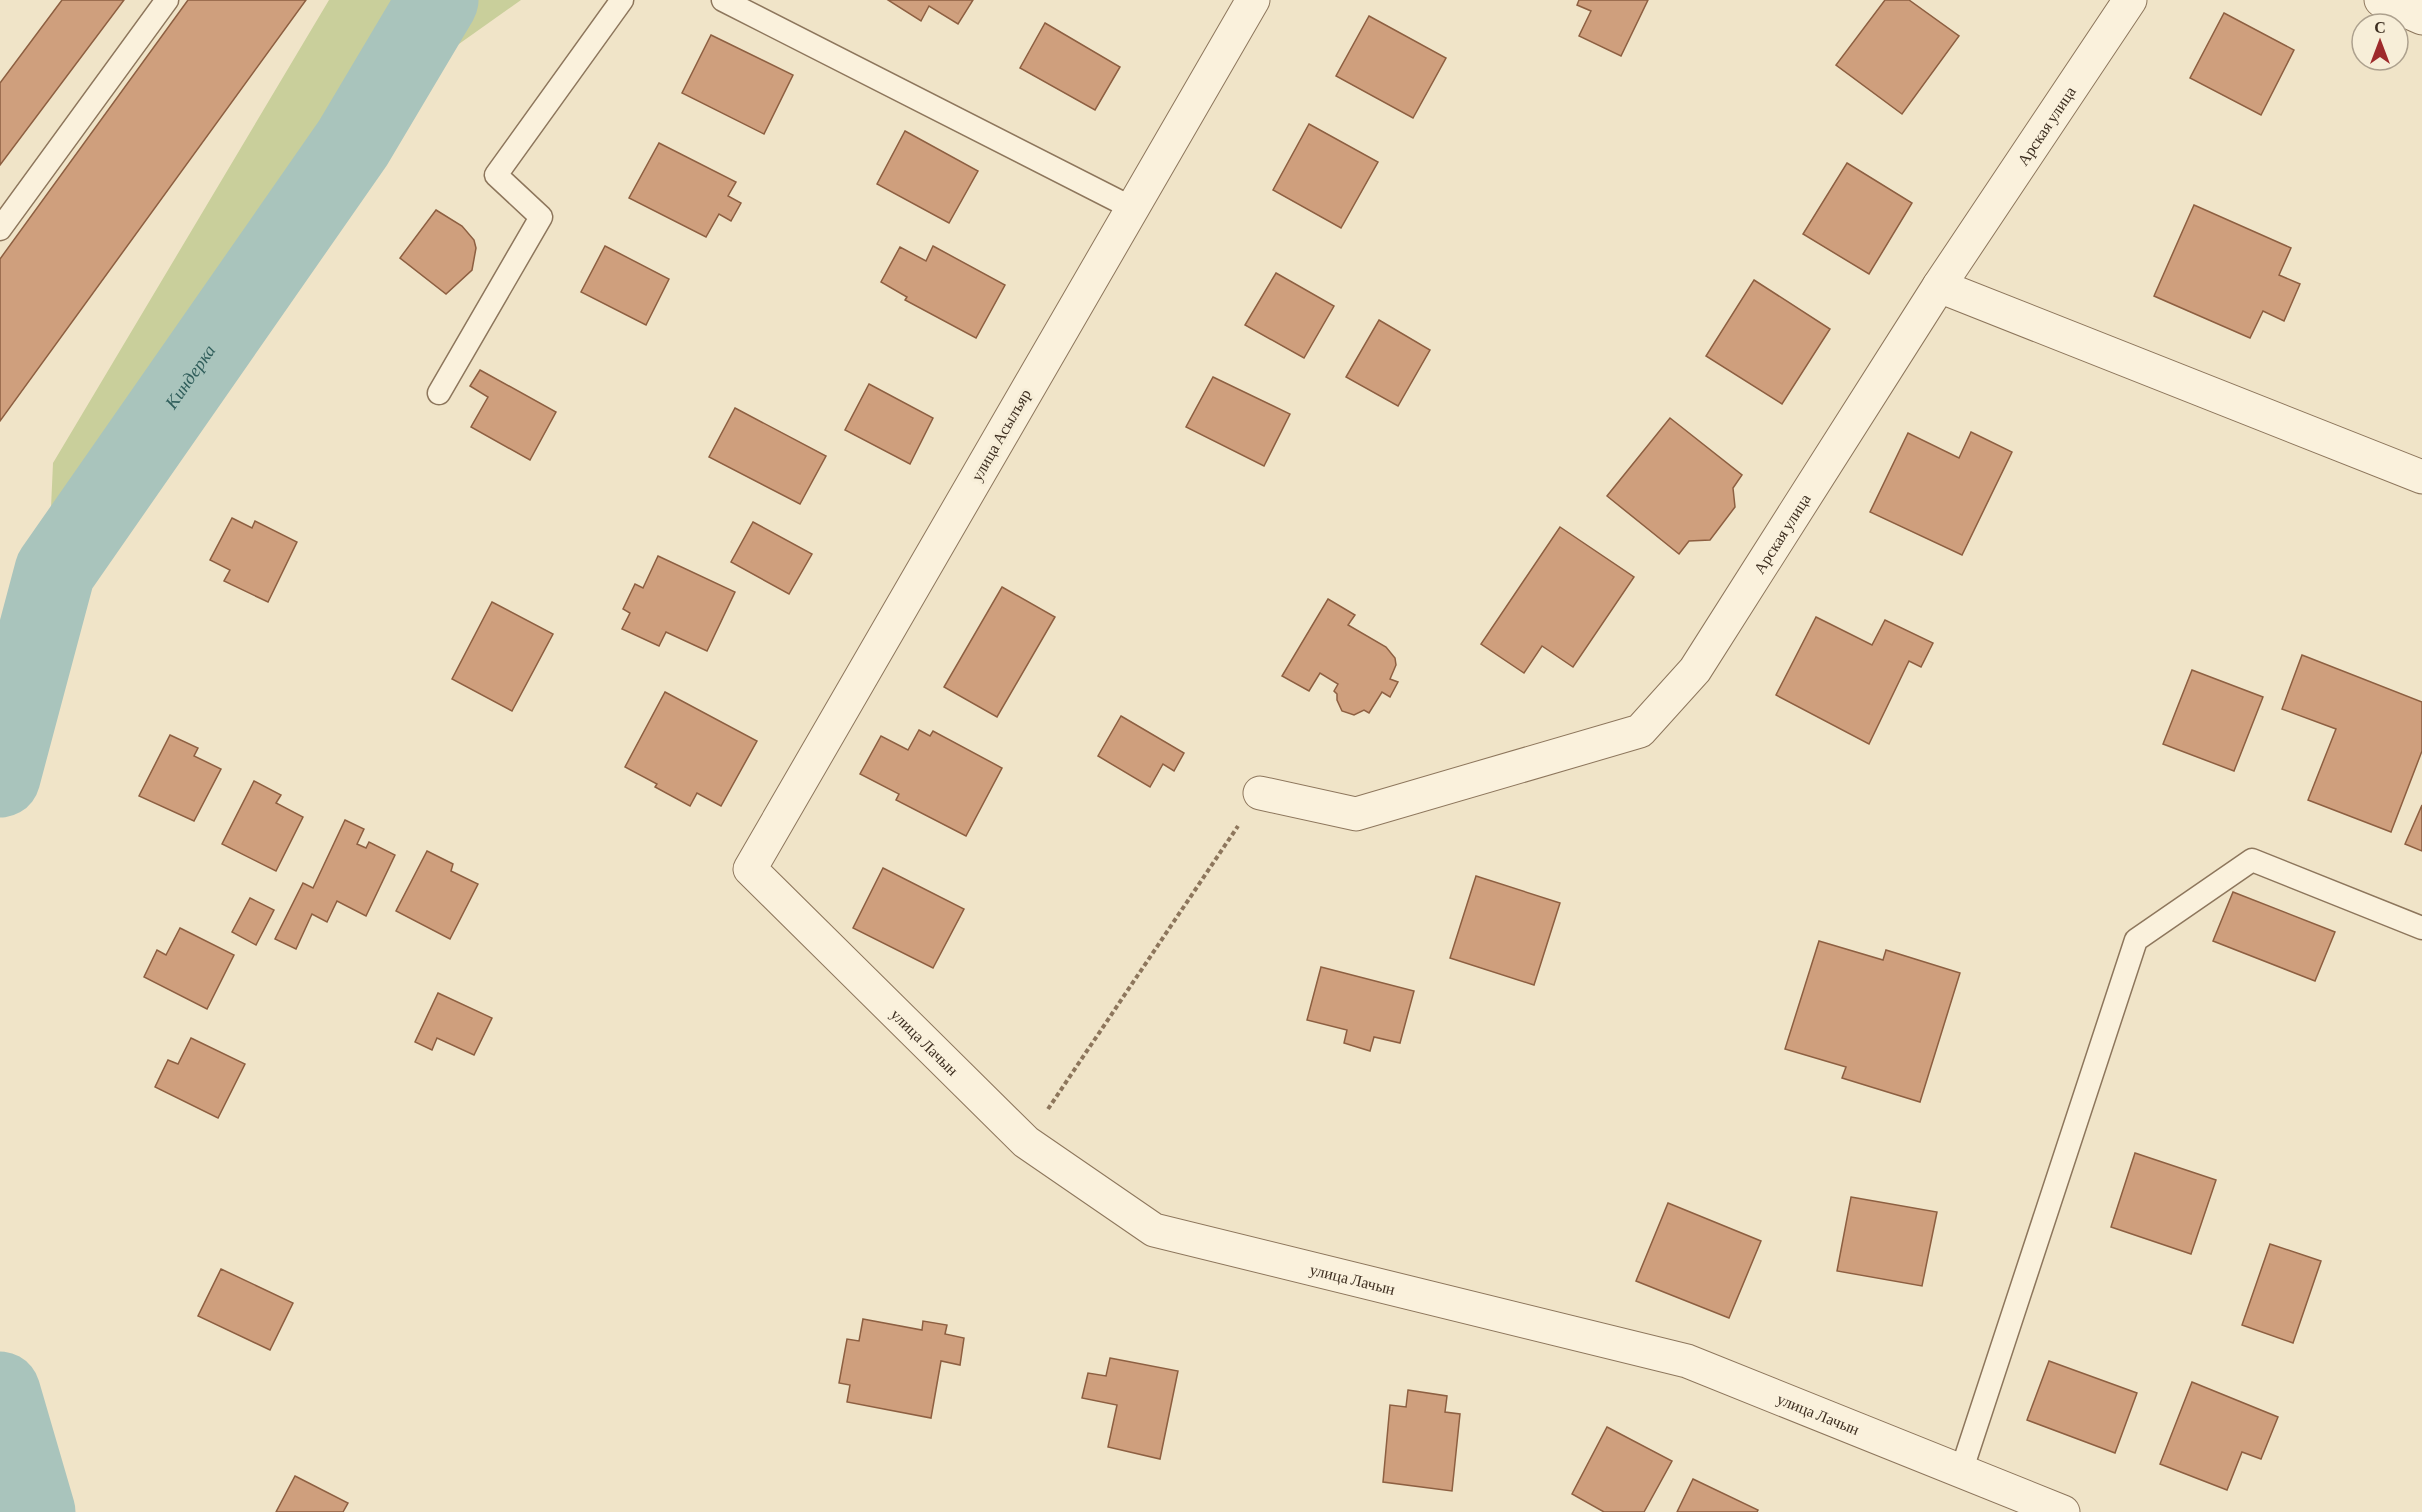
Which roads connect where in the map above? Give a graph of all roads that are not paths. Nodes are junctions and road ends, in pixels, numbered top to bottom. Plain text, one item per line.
1 (167, 0) edge
2 (622, 0) edge
3 (723, 0) edge
4 (1253, 0) edge
5 (2130, 0) edge
6 (2381, 0) edge
7 (2422, 18) edge
8 (1132, 208) junction
9 (0, 229) edge
10 (1939, 286) junction
11 (439, 393) dead end
12 (2422, 477) edge
13 (1260, 793) road end
14 (750, 869) joint
15 (2422, 928) edge
16 (1961, 1472) junction
17 (2063, 1512) edge

1 - 9 lane
2 - 11 lane
3 - 8 lane
4 - 8 street, улица Асылъяр
5 - 10 street, Арская улица
6 - 7 street
8 - 14 street, улица Асылъяр
10 - 12 street
10 - 13 street, Арская улица
14 - 16 street, улица Лачын
15 - 16 lane
16 - 17 street, улица Лачын

